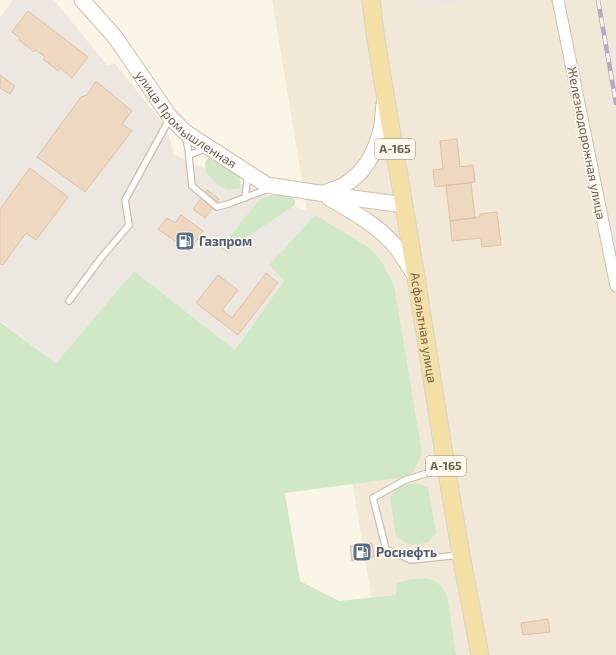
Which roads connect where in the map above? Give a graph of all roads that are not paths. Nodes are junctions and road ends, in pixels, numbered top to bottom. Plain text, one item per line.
1 (82, 0) edge
2 (371, 0) edge
3 (558, 0) edge
4 (386, 94) junction
5 (170, 118) junction
6 (185, 132) junction
7 (209, 147) junction
8 (189, 155) junction
9 (248, 173) junction
10 (274, 186) junction
11 (321, 194) junction
12 (245, 198) junction
13 (404, 205) junction
14 (416, 277) junction
15 (616, 286) edge
16 (69, 301) dead end
17 (446, 467) junction
18 (461, 555) junction
19 (480, 655) edge

1 - 5 street, улица Промышленная
2 - 4 main road, Асфальтная улица / А-165
3 - 15 street, Железнодорожная улица
4 - 11 street
4 - 13 main road, Асфальтная улица / А-165
5 - 6 street, улица Промышленная
5 - 16 lane
6 - 7 street, улица Промышленная
6 - 8 lane
7 - 8 lane
7 - 9 street, улица Промышленная
8 - 12 lane
9 - 10 street, улица Промышленная
9 - 12 lane
10 - 11 street, улица Промышленная
10 - 12 lane
11 - 13 street, улица Промышленная
11 - 14 street
13 - 14 main road, Асфальтная улица / А-165
14 - 17 main road, Асфальтная улица / А-165
17 - 18 main road, Асфальтная улица / А-165
17 - 18 lane
18 - 19 main road, Асфальтная улица / А-165

